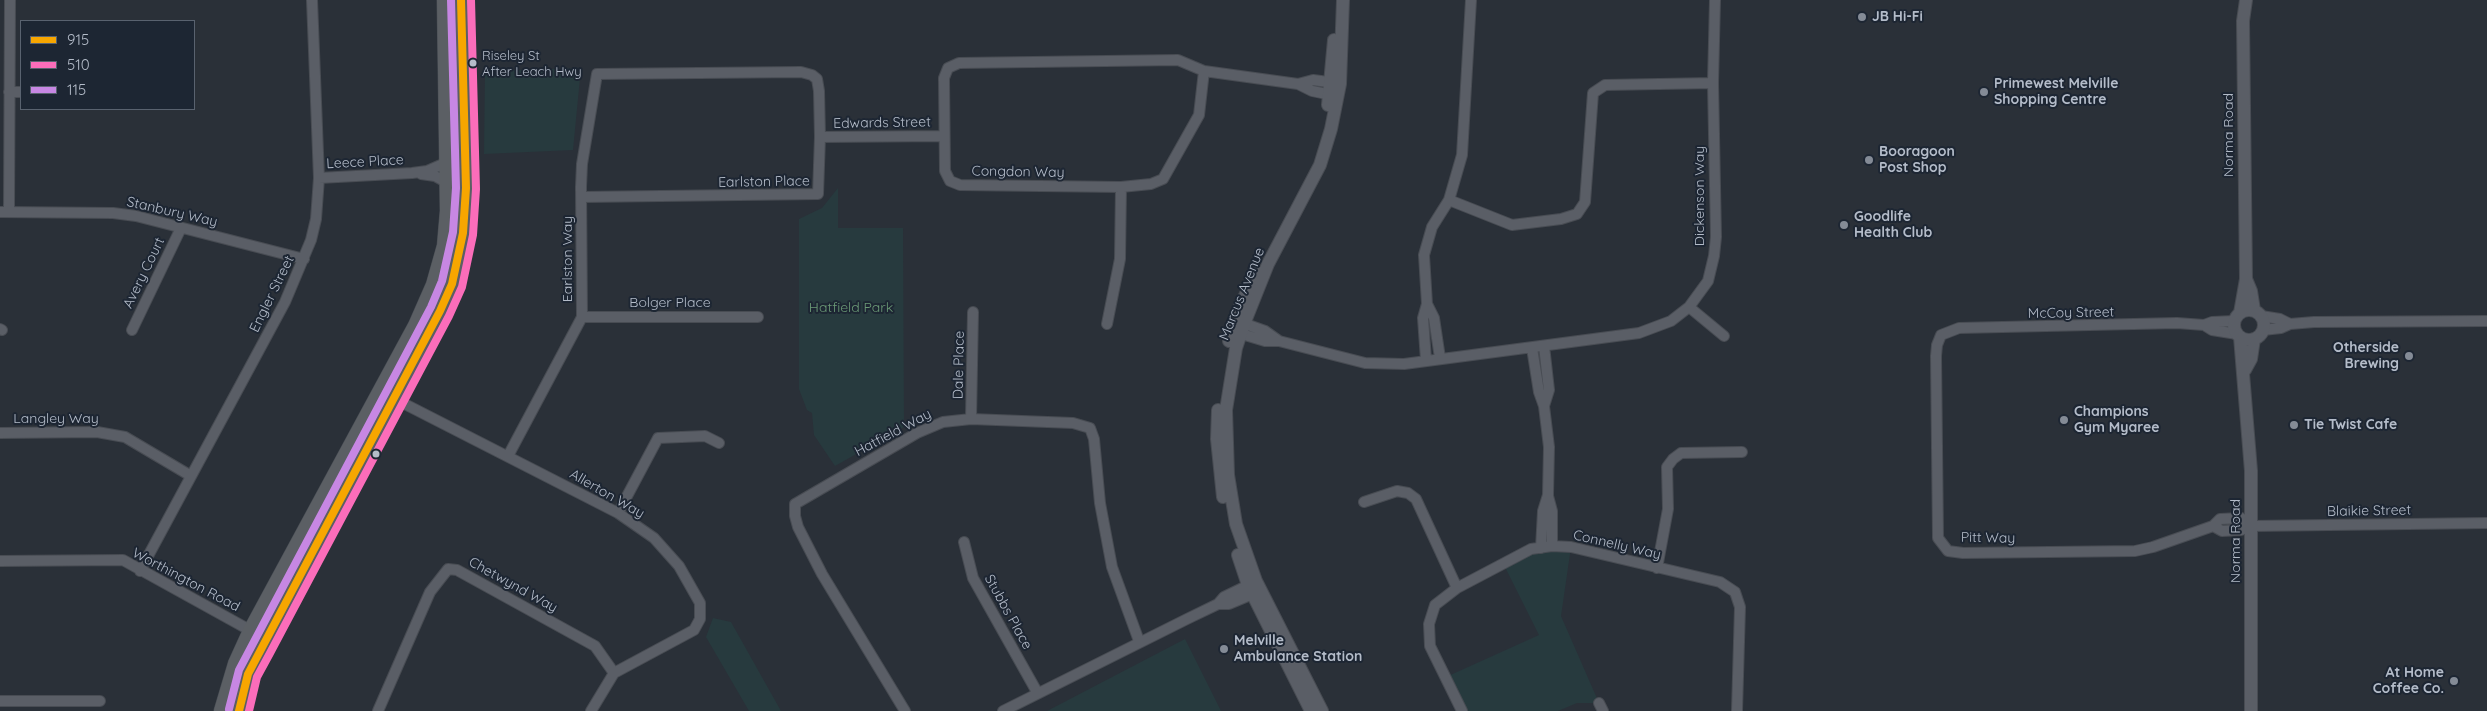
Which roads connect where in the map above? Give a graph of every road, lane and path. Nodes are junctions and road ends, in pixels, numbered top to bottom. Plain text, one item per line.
1 (10, 0) edge
2 (312, 0) edge
3 (446, 0) edge
4 (460, 0) edge
5 (1335, 0) edge
6 (1343, 0) edge
7 (1470, 0) edge
8 (1715, 0) edge
9 (2239, 0) edge
10 (2246, 0) edge
11 (2243, 21) junction
12 (1204, 71) junction
13 (597, 74) joint
14 (1713, 83) junction
15 (1335, 89) junction
16 (9, 92) junction
17 (20, 92) edge
18 (944, 136) junction
19 (820, 137) junction
20 (449, 155) junction
21 (412, 173) junction
22 (319, 178) junction
23 (1122, 187) junction
24 (450, 192) junction
25 (582, 197) junction
26 (1449, 200) junction
27 (4, 212) edge
28 (181, 228) junction
29 (304, 259) junction
30 (2246, 280) junction
31 (1427, 304) junction
32 (1690, 307) junction
33 (973, 312) dead end
34 (2258, 313) junction
35 (758, 316) dead end
36 (582, 317) junction
37 (2237, 317) junction
38 (2487, 322) edge
39 (1107, 324) dead end
40 (2290, 324) junction
41 (2204, 325) junction
42 (1238, 327) junction
43 (132, 330) dead end
44 (2264, 330) junction
45 (1941, 335) joint
46 (1724, 336) dead end
47 (2239, 336) junction
48 (2254, 339) junction
49 (1544, 346) junction
50 (1532, 348) junction
51 (1440, 358) junction
52 (1426, 360) junction
53 (2245, 370) junction
54 (388, 395) junction
55 (1544, 406) junction
56 (971, 419) junction
57 (0, 433) edge
58 (720, 444) dead end
59 (1742, 452) dead end
60 (508, 456) junction
61 (191, 476) junction
62 (1548, 495) junction
63 (1364, 502) dead end
64 (618, 513) junction
65 (2487, 523) edge
66 (2251, 526) junction
67 (964, 542) dead end
68 (1552, 546) junction
69 (1542, 548) junction
70 (0, 561) edge
71 (1657, 568) junction
72 (140, 571) junction
73 (1254, 588) junction
74 (1457, 588) junction
75 (259, 634) junction
76 (1139, 641) junction
77 (614, 673) junction
78 (1037, 692) junction
79 (0, 701) edge
80 (100, 701) dead end
81 (1463, 710) edge
82 (223, 711) edge
83 (239, 711) edge
84 (378, 711) edge
85 (591, 711) edge
86 (905, 711) edge
87 (1003, 711) edge
88 (1311, 711) edge
89 (1322, 711) edge
90 (1738, 711) edge
91 (2251, 711) edge

1 - 16 street
2 - 22 street, Engler Street
3 - 20 highway
4 - 54 highway
5 - 15 street, Marcus Avenue
6 - 15 street, Marcus Avenue
7 - 26 street
8 - 14 street, Dickenson Way
9 - 11 street, Norma Road
10 - 11 street, Norma Road
11 - 30 street, Norma Road
12 - 15 street, Congdon Way
12 - 18 street, Congdon Way
12 - 23 street, Congdon Way
13 - 19 street, Earlston Place
13 - 25 street, Earlston Way
14 - 26 street
14 - 32 street, Dickenson Way
15 - 42 street, Marcus Avenue
16 - 17 street
16 - 27 street
18 - 19 street, Edwards Street
18 - 23 street, Congdon Way
19 - 25 street, Earlston Place
20 - 21 street, Leece Place
20 - 24 highway
21 - 22 street, Leece Place
21 - 24 street, Leece Place
22 - 29 street, Engler Street
23 - 39 street
24 - 54 highway
25 - 36 street, Earlston Way
26 - 31 street
27 - 28 street, Stanbury Way
28 - 29 street, Stanbury Way
28 - 43 street, Avery Court
29 - 61 street, Engler Street
30 - 34 street, Norma Road
30 - 37 street, Norma Road
31 - 51 street
31 - 52 street
32 - 46 street
32 - 49 street, Dickenson Way
33 - 56 street, Dale Place
34 - 37 street
34 - 40 street
34 - 44 street, Norma Road
35 - 36 street, Bolger Place
36 - 60 street, Earlston Way
37 - 41 street, McCoy Street
37 - 47 street, Norma Road
38 - 40 street
40 - 44 street
41 - 45 street, McCoy Street
41 - 47 street, McCoy Street
42 - 52 street, Dickenson Way
42 - 73 street, Marcus Avenue
44 - 48 street
45 - 66 street, Pitt Way
47 - 48 street
47 - 53 street, Norma Road
48 - 53 street, Norma Road
49 - 50 street, Dickenson Way
49 - 55 street
50 - 51 street, Dickenson Way
50 - 55 street
51 - 52 street, Dickenson Way
53 - 66 street, Norma Road
54 - 60 street, Allerton Way
54 - 75 highway
55 - 62 street
56 - 76 street, Hatfield Way
56 - 86 street, Hatfield Way
57 - 61 street, Langley Way
58 - 64 street
59 - 71 street
60 - 64 street, Allerton Way
61 - 72 street, Engler Street
62 - 68 street
62 - 69 street
63 - 74 street
64 - 77 street, Allerton Way
65 - 66 street, Blaikie Street
66 - 91 street, Norma Road
67 - 78 street, Stubbs Place
68 - 69 street, Connelly Way
68 - 71 street, Connelly Way
69 - 74 street, Connelly Way
70 - 72 street, Worthington Road
71 - 90 street, Connelly Way
72 - 75 street, Worthington Road
73 - 76 street
73 - 88 street, Marcus Avenue
73 - 89 street, Marcus Avenue
74 - 81 street, Connelly Way
75 - 82 highway
75 - 83 highway
76 - 78 street
77 - 84 street, Chetwynd Way
77 - 85 street
78 - 87 street
79 - 80 street

